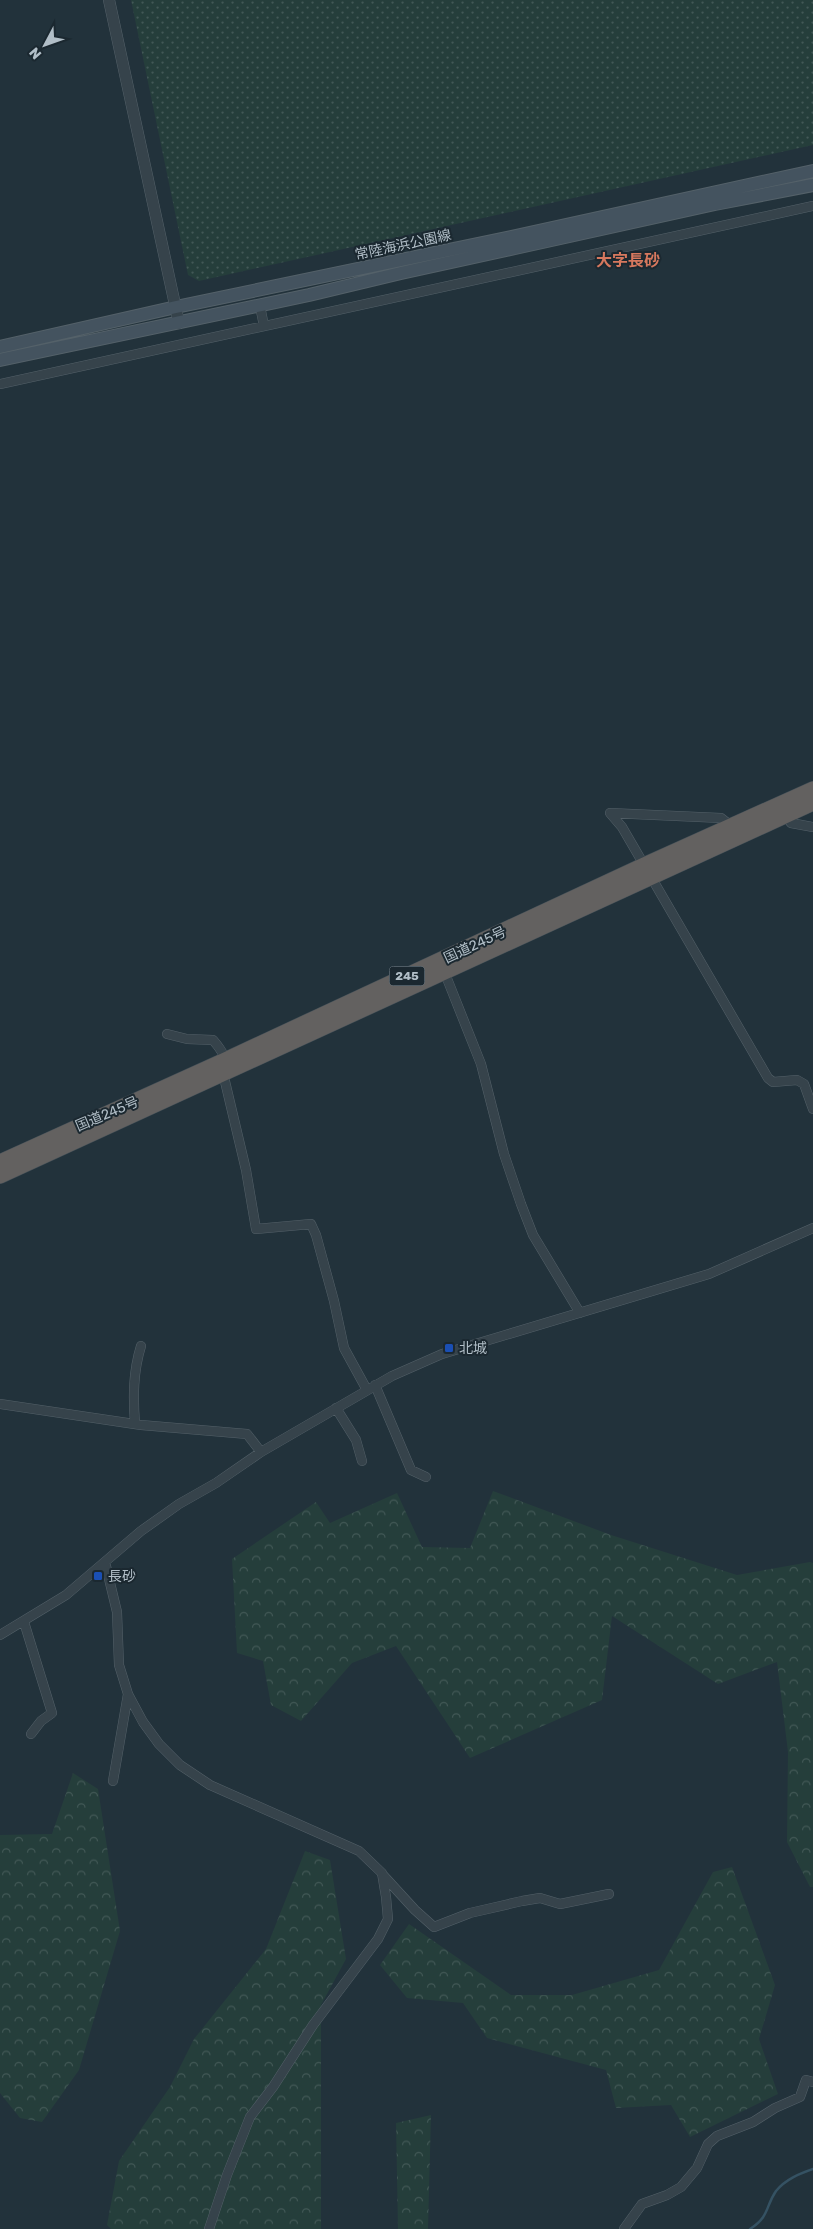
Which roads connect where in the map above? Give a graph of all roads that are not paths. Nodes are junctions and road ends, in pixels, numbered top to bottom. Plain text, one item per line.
1 (109, 0) edge
2 (813, 171) edge
3 (813, 185) edge
4 (813, 206) edge
5 (260, 306) junction
6 (176, 308) junction
7 (179, 323) junction
8 (264, 326) junction
9 (0, 348) edge
10 (0, 360) edge
11 (0, 384) edge
12 (813, 790) edge
13 (813, 803) edge
14 (786, 816) junction
15 (730, 826) junction
16 (813, 827) edge
17 (648, 871) junction
18 (444, 971) junction
19 (167, 1034) dead end
20 (224, 1067) junction
21 (813, 1109) edge
22 (0, 1162) edge
23 (0, 1176) edge
24 (813, 1228) edge
25 (580, 1313) junction
26 (140, 1346) dead end
27 (371, 1387) junction
28 (0, 1404) edge
29 (336, 1408) junction
30 (135, 1424) junction
31 (261, 1452) junction
32 (362, 1461) dead end
33 (426, 1477) dead end
34 (105, 1562) junction
35 (24, 1622) junction
36 (0, 1634) edge
37 (128, 1694) junction
38 (31, 1734) dead end
39 (113, 1781) dead end
40 (382, 1873) junction
41 (609, 1894) dead end
42 (813, 2082) edge
43 (209, 2229) edge
44 (624, 2229) edge

1 - 6 street
2 - 6 main road, 常陸海浜公園線
3 - 5 main road, 常陸海浜公園線
4 - 8 street
5 - 7 main road, 常陸海浜公園線
5 - 8 street
6 - 7 street
6 - 9 main road, 常陸海浜公園線
7 - 10 main road, 常陸海浜公園線
8 - 11 street
12 - 15 highway, 国道245号 / 245
13 - 14 highway, 国道245号 / 245
14 - 16 street
14 - 17 highway, 国道245号 / 245
15 - 17 highway, 国道245号 / 245
15 - 17 street
17 - 18 highway, 国道245号 / 245
17 - 20 highway, 国道245号 / 245
17 - 21 street
18 - 20 highway, 国道245号 / 245
18 - 25 street
19 - 20 street
20 - 22 highway, 国道245号 / 245
20 - 23 highway, 国道245号 / 245
20 - 27 street
24 - 25 street
25 - 27 street
26 - 30 street
27 - 29 street
27 - 33 street
28 - 30 street
29 - 31 street
29 - 32 street
30 - 31 street
31 - 34 street
34 - 35 street
34 - 37 street
35 - 36 street
35 - 38 street
37 - 39 street
37 - 40 street
40 - 41 street
40 - 43 street
42 - 44 street

